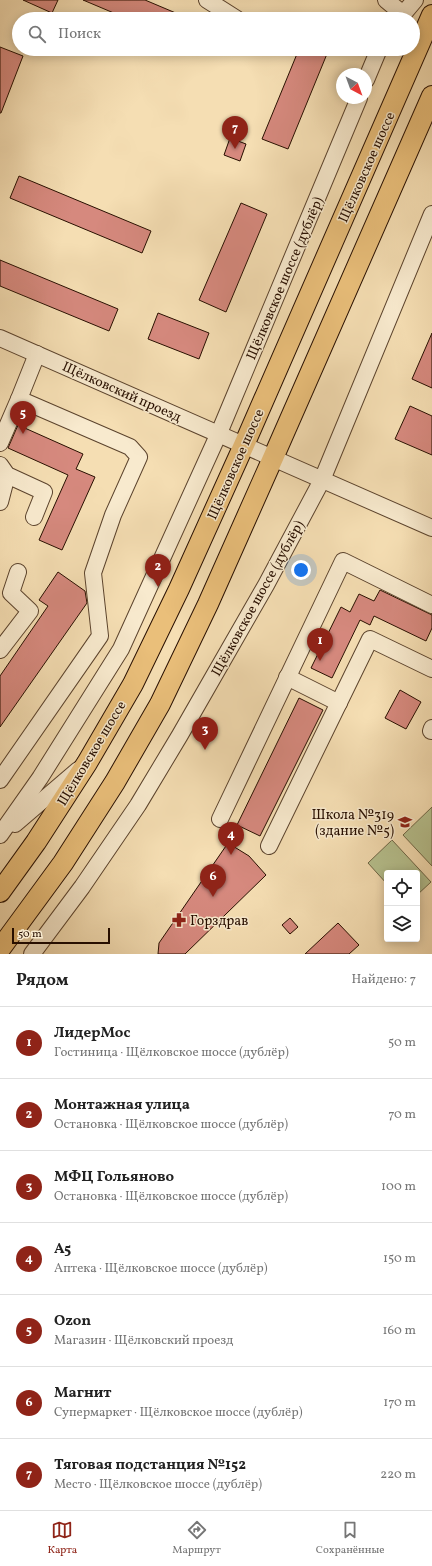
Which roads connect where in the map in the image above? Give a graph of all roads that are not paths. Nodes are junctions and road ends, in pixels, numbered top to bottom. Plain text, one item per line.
1 (207, 0) edge
2 (386, 0) edge
3 (415, 0) edge
4 (226, 12) edge
5 (397, 12) edge
6 (405, 12) edge
7 (432, 15) edge
8 (420, 42) edge
9 (376, 56) edge
10 (414, 56) edge
11 (371, 68) edge
12 (432, 96) edge
13 (356, 104) edge
14 (432, 214) edge
15 (0, 338) edge
16 (37, 354) junction
17 (19, 398) junction
18 (219, 433) junction
19 (0, 443) edge
20 (244, 445) junction
21 (273, 458) junction
22 (4, 470) edge
23 (322, 480) junction
24 (0, 502) edge
25 (34, 517) dead end
26 (432, 528) edge
27 (18, 572) dead end
28 (432, 605) edge
29 (0, 650) edge
30 (432, 669) edge
31 (287, 677) junction
32 (339, 703) junction
33 (87, 763) junction
34 (0, 780) edge
35 (220, 819) dead end
36 (0, 836) edge
37 (269, 846) dead end
38 (0, 892) edge
39 (0, 949) edge
40 (32, 954) edge

1 - 4 street
2 - 5 street
3 - 6 street
7 - 8 main road, Щёлковское шоссе
9 - 11 street
10 - 20 main road, Щёлковское шоссе
12 - 21 main road
13 - 18 street, Щёлковское шоссе (дублёр)
14 - 23 street, Щёлковское шоссе (дублёр)
15 - 16 street, Щёлковский проезд
16 - 17 street
16 - 18 street, Щёлковский проезд
17 - 19 street
17 - 34 street
18 - 20 street, Щёлковский проезд
18 - 36 street, Щёлковское шоссе (дублёр)
20 - 21 street, Щёлковский проезд
20 - 33 main road, Щёлковское шоссе
21 - 23 street, Щёлковский проезд
21 - 39 main road
22 - 24 street
22 - 25 street
23 - 26 street, Щёлковский проезд
23 - 40 street, Щёлковское шоссе (дублёр)
27 - 29 street
28 - 31 street
30 - 32 street
31 - 32 street
31 - 35 street
32 - 37 street
33 - 36 street
33 - 38 main road, Щёлковское шоссе

